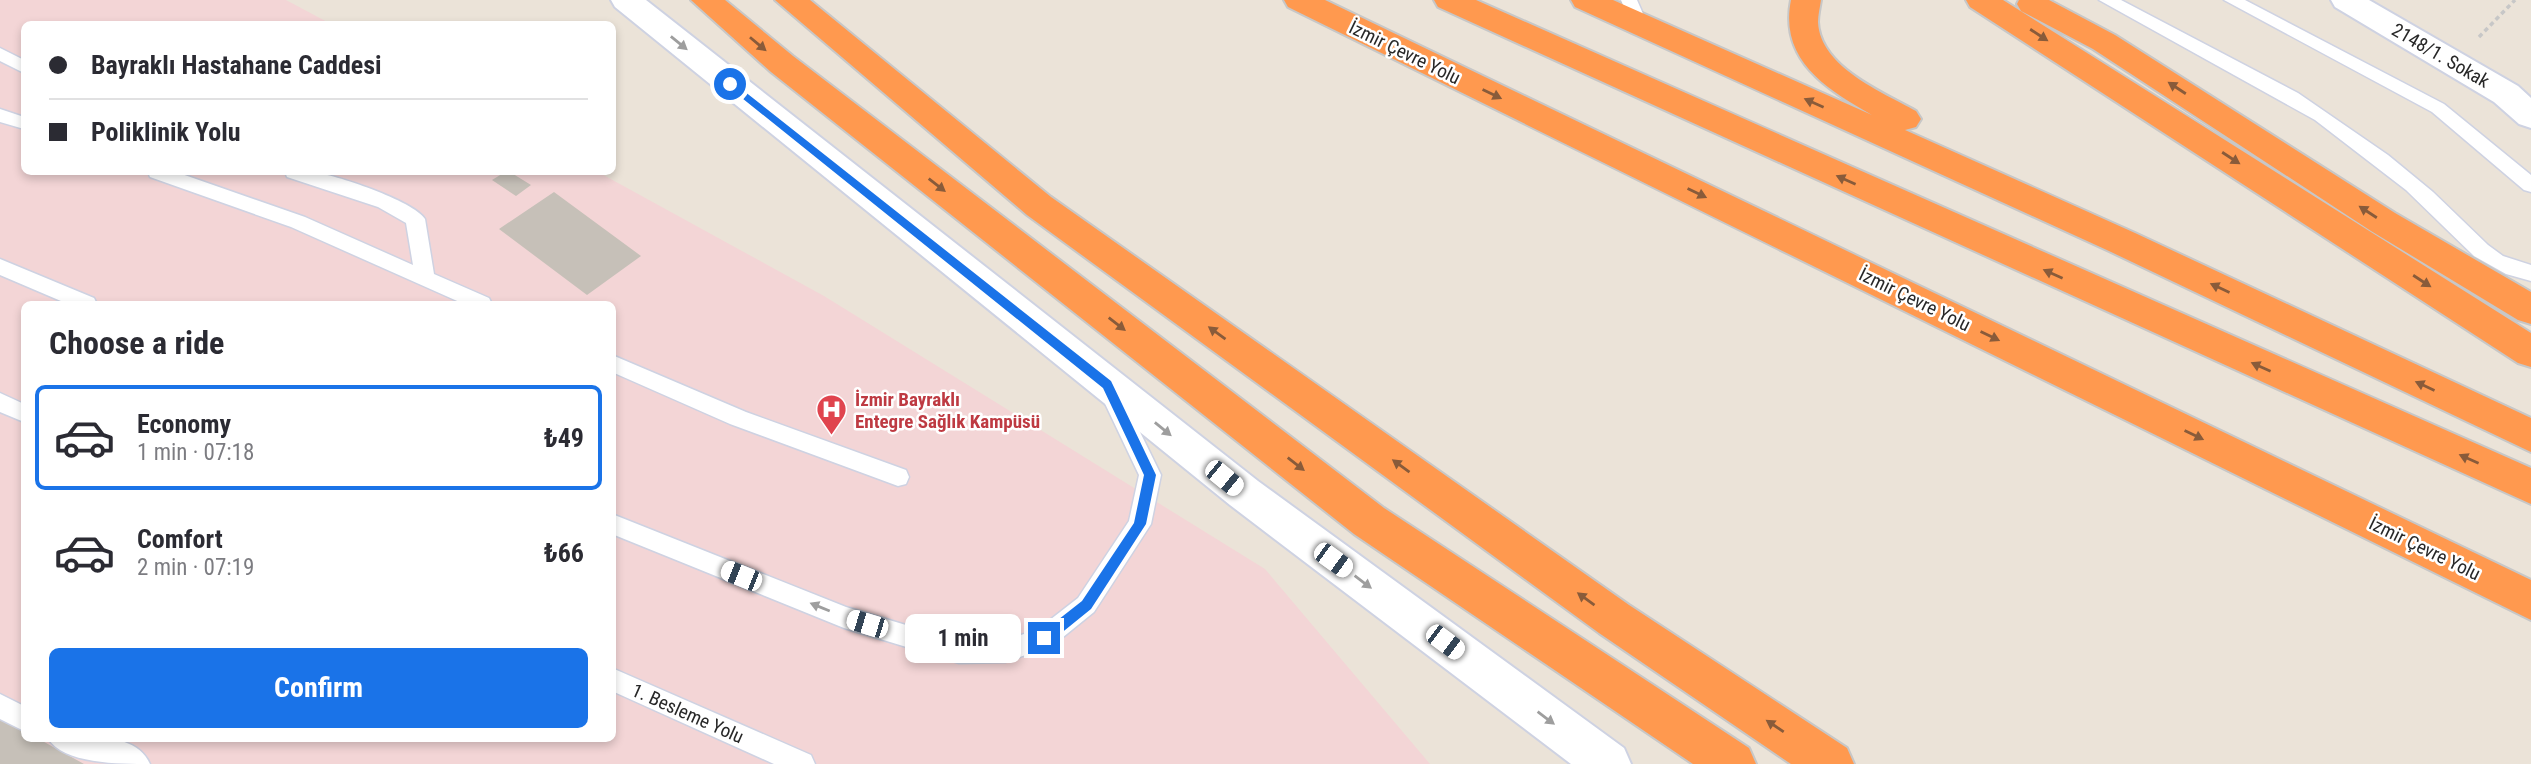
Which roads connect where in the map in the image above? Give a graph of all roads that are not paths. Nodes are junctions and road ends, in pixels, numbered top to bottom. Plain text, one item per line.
1 (626, 0) edge
2 (706, 0) edge
3 (790, 0) edge
4 (1299, 0) edge
5 (1449, 0) edge
6 (1586, 0) edge
7 (1805, 0) edge
8 (1981, 0) edge
9 (2025, 0) edge
10 (2107, 0) edge
11 (2232, 0) edge
12 (2346, 0) edge
13 (1633, 12) edge
14 (0, 54) edge
15 (21, 65) edge
16 (0, 115) edge
17 (2531, 116) edge
18 (21, 122) edge
19 (165, 175) edge
20 (303, 175) edge
21 (2531, 185) edge
22 (2122, 242) junction
23 (0, 267) edge
24 (2531, 272) edge
25 (425, 279) junction
26 (80, 301) edge
27 (475, 301) edge
28 (2531, 310) edge
29 (2531, 352) edge
30 (616, 365) edge
31 (1107, 384) junction
32 (0, 402) edge
33 (21, 412) edge
34 (2531, 436) edge
35 (898, 477) dead end
36 (2531, 487) edge
37 (616, 526) edge
38 (2531, 601) edge
39 (616, 680) edge
40 (0, 691) edge
41 (21, 702) edge
42 (0, 706) edge
43 (21, 717) edge
44 (67, 742) edge
45 (97, 742) edge
46 (106, 764) edge
47 (137, 764) edge
48 (802, 764) edge
49 (1608, 764) edge
50 (1733, 764) edge
51 (1831, 764) edge

1 -> 31 street
2 -> 50 highway
51 -> 3 highway
4 -> 38 highway, İzmir Çevre Yolu
36 -> 5 highway
6 - 13 highway
7 - 22 highway
8 -> 29 highway
28 -> 9 highway
10 - 24 lane
11 - 21 lane
12 - 17 street, 2148/1. Sokak
22 -> 13 highway
14 - 15 lane
16 - 18 lane
19 - 25 lane
20 - 25 lane
34 -> 22 highway
23 - 26 lane
25 - 27 lane
30 - 35 lane
31 -> 37 lane
31 -> 49 street
32 - 33 lane
39 - 48 lane, 1. Besleme Yolu
40 - 41 lane
42 - 43 lane
44 - 46 lane
45 - 47 lane

